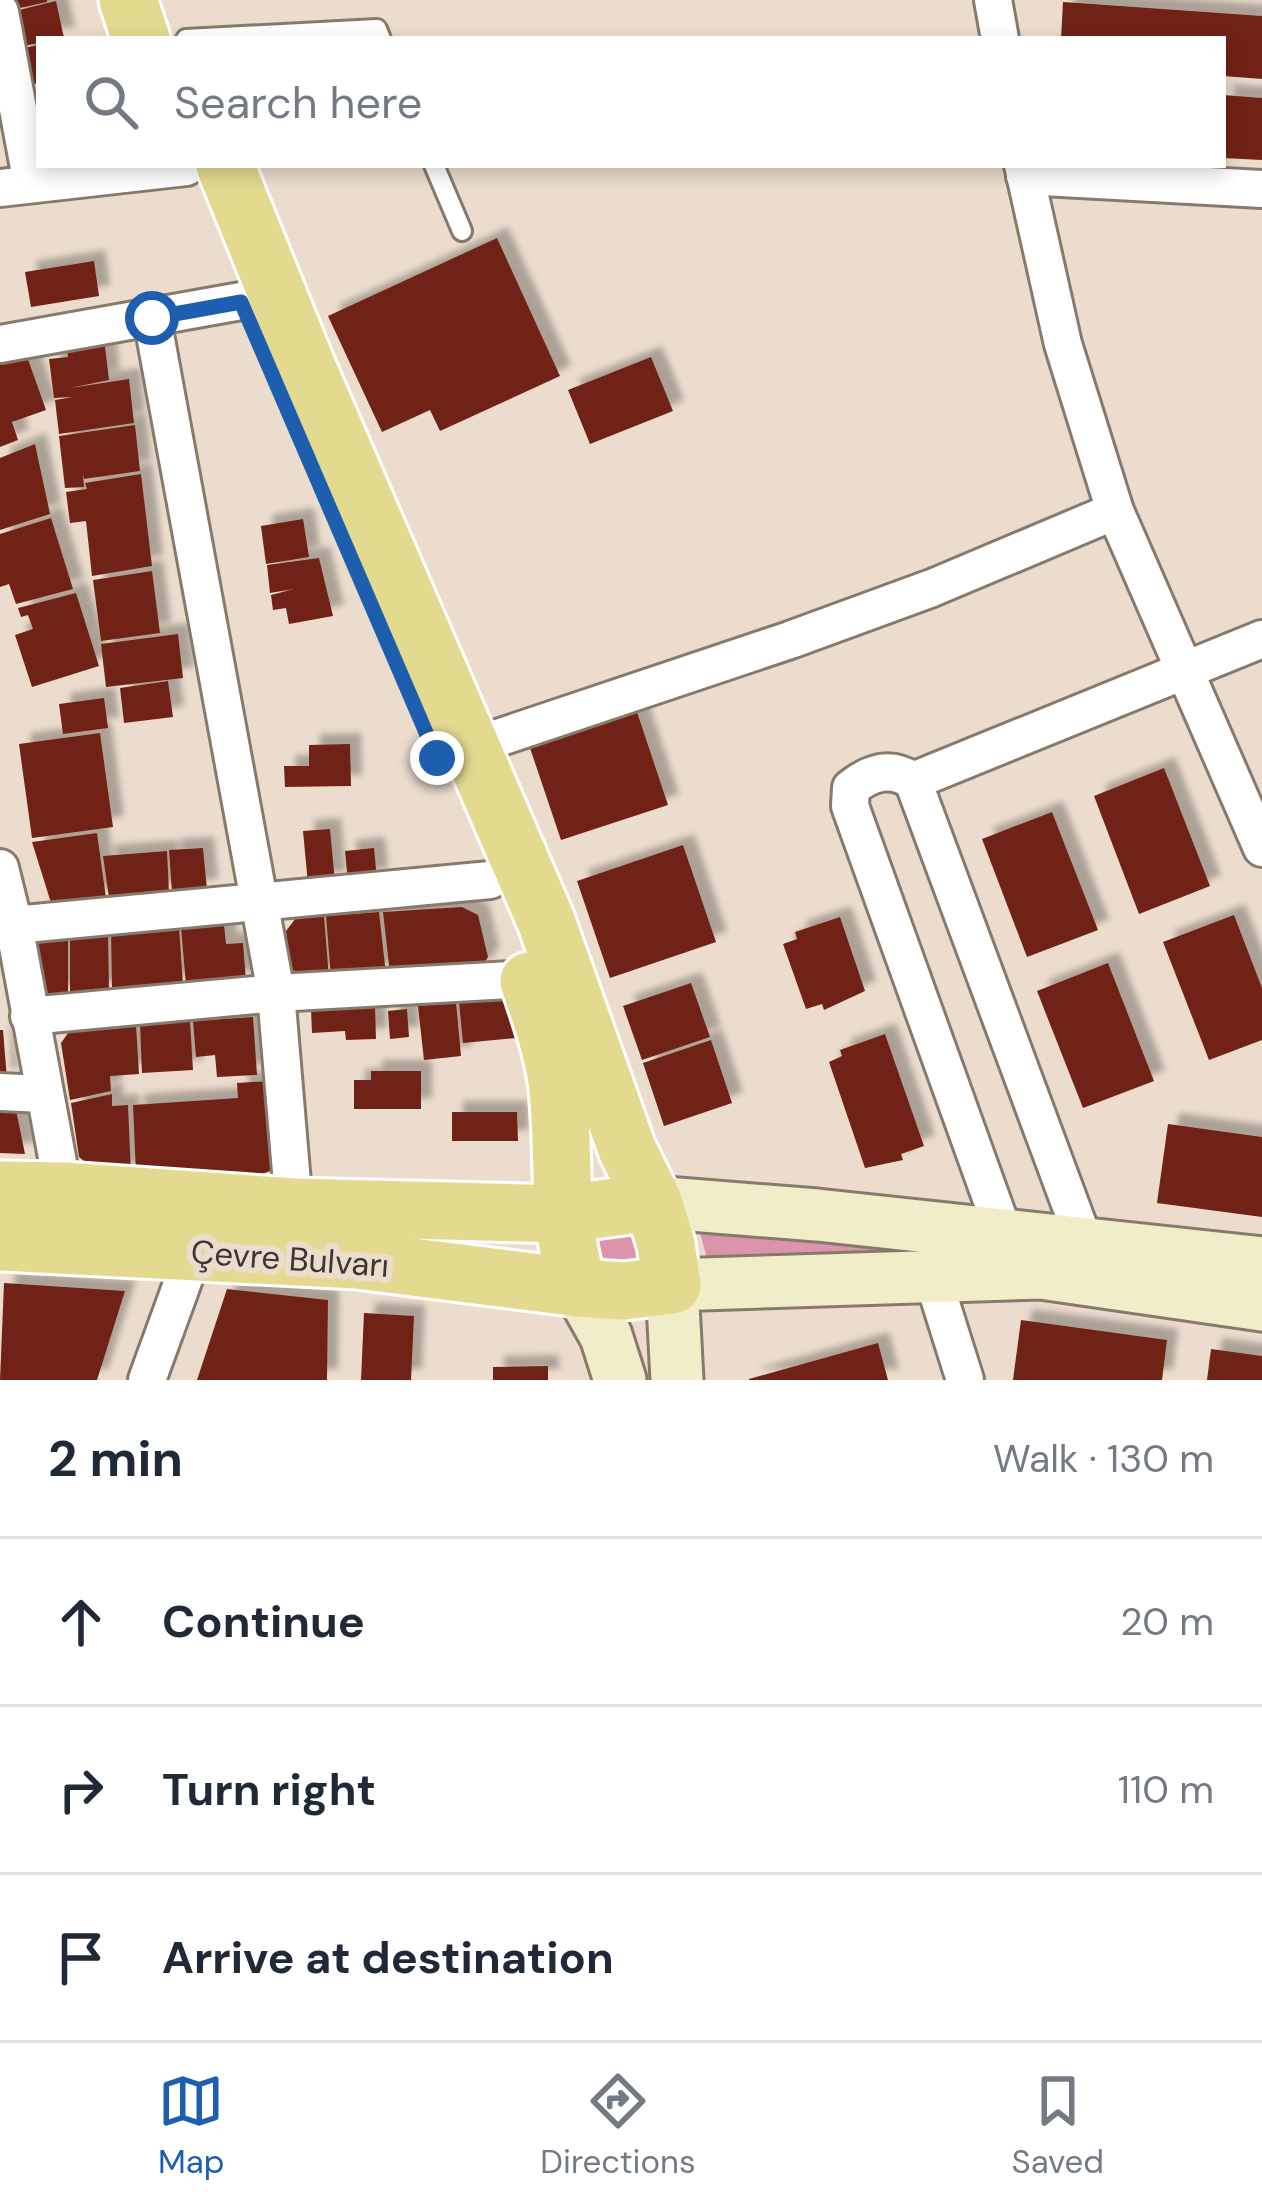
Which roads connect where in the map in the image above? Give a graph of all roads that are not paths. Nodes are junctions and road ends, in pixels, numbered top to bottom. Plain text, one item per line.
1 (128, 0) edge
2 (167, 0) edge
3 (993, 0) edge
4 (0, 12) edge
5 (140, 36) edge
6 (182, 36) edge
7 (241, 36) edge
8 (380, 36) edge
9 (999, 36) edge
10 (180, 168) edge
11 (199, 168) edge
12 (199, 168) edge
13 (435, 168) edge
14 (1024, 171) edge
15 (16, 186) edge
16 (1262, 189) edge
17 (462, 231) dead end
18 (241, 302) junction
19 (152, 318) junction
20 (0, 344) edge
21 (1115, 511) junction
22 (1262, 639) edge
23 (1186, 670) junction
24 (455, 752) junction
25 (913, 781) junction
26 (1262, 848) edge
27 (0, 868) edge
28 (490, 880) junction
29 (261, 903) junction
30 (14, 925) junction
31 (11, 976) edge
32 (528, 979) junction
33 (276, 993) junction
34 (29, 1016) junction
35 (0, 1092) edge
36 (44, 1094) junction
37 (0, 1190) edge
38 (652, 1202) junction
39 (294, 1208) junction
40 (563, 1214) junction
41 (68, 1218) junction
42 (1004, 1234) junction
43 (0, 1242) edge
44 (1085, 1244) junction
45 (194, 1251) junction
46 (1262, 1263) edge
47 (932, 1275) junction
48 (672, 1285) junction
49 (579, 1288) junction
50 (1262, 1305) edge
51 (147, 1380) edge
52 (620, 1380) edge
53 (677, 1380) edge
54 (965, 1380) edge

1 - 5 main road
2 - 6 main road
3 - 9 street
4 - 15 street
7 - 8 lane
10 - 15 street
11 - 18 main road
12 - 24 main road
13 - 17 lane
14 - 16 street
14 - 21 street
18 - 19 street
18 - 24 main road
19 - 20 street
19 - 29 street
21 - 23 street
21 - 24 street
22 - 23 street
23 - 25 street
23 - 26 street
24 - 28 main road
24 - 38 main road
25 - 42 street
25 - 44 street
27 - 30 street
28 - 29 street
28 - 32 main road
29 - 30 street
29 - 33 street
30 - 31 street
31 - 34 street
32 - 33 street
32 - 40 main road
33 - 34 street
33 - 39 street
34 - 36 street
35 - 36 street
36 - 41 street
37 - 41 main road, Çevre Bulvarı
38 - 40 main road, Çevre Bulvarı
38 - 42 main road
38 - 48 main road
39 - 40 main road, Çevre Bulvarı
39 - 41 main road, Çevre Bulvarı
40 - 49 main road
41 - 43 main road, Çevre Bulvarı
41 - 45 main road, Çevre Bulvarı
42 - 44 main road
44 - 46 main road
45 - 49 main road, Çevre Bulvarı
45 - 51 street
47 - 48 main road
47 - 50 main road
47 - 54 street
48 - 49 main road, Çevre Bulvarı
48 - 53 main road
49 - 52 main road

